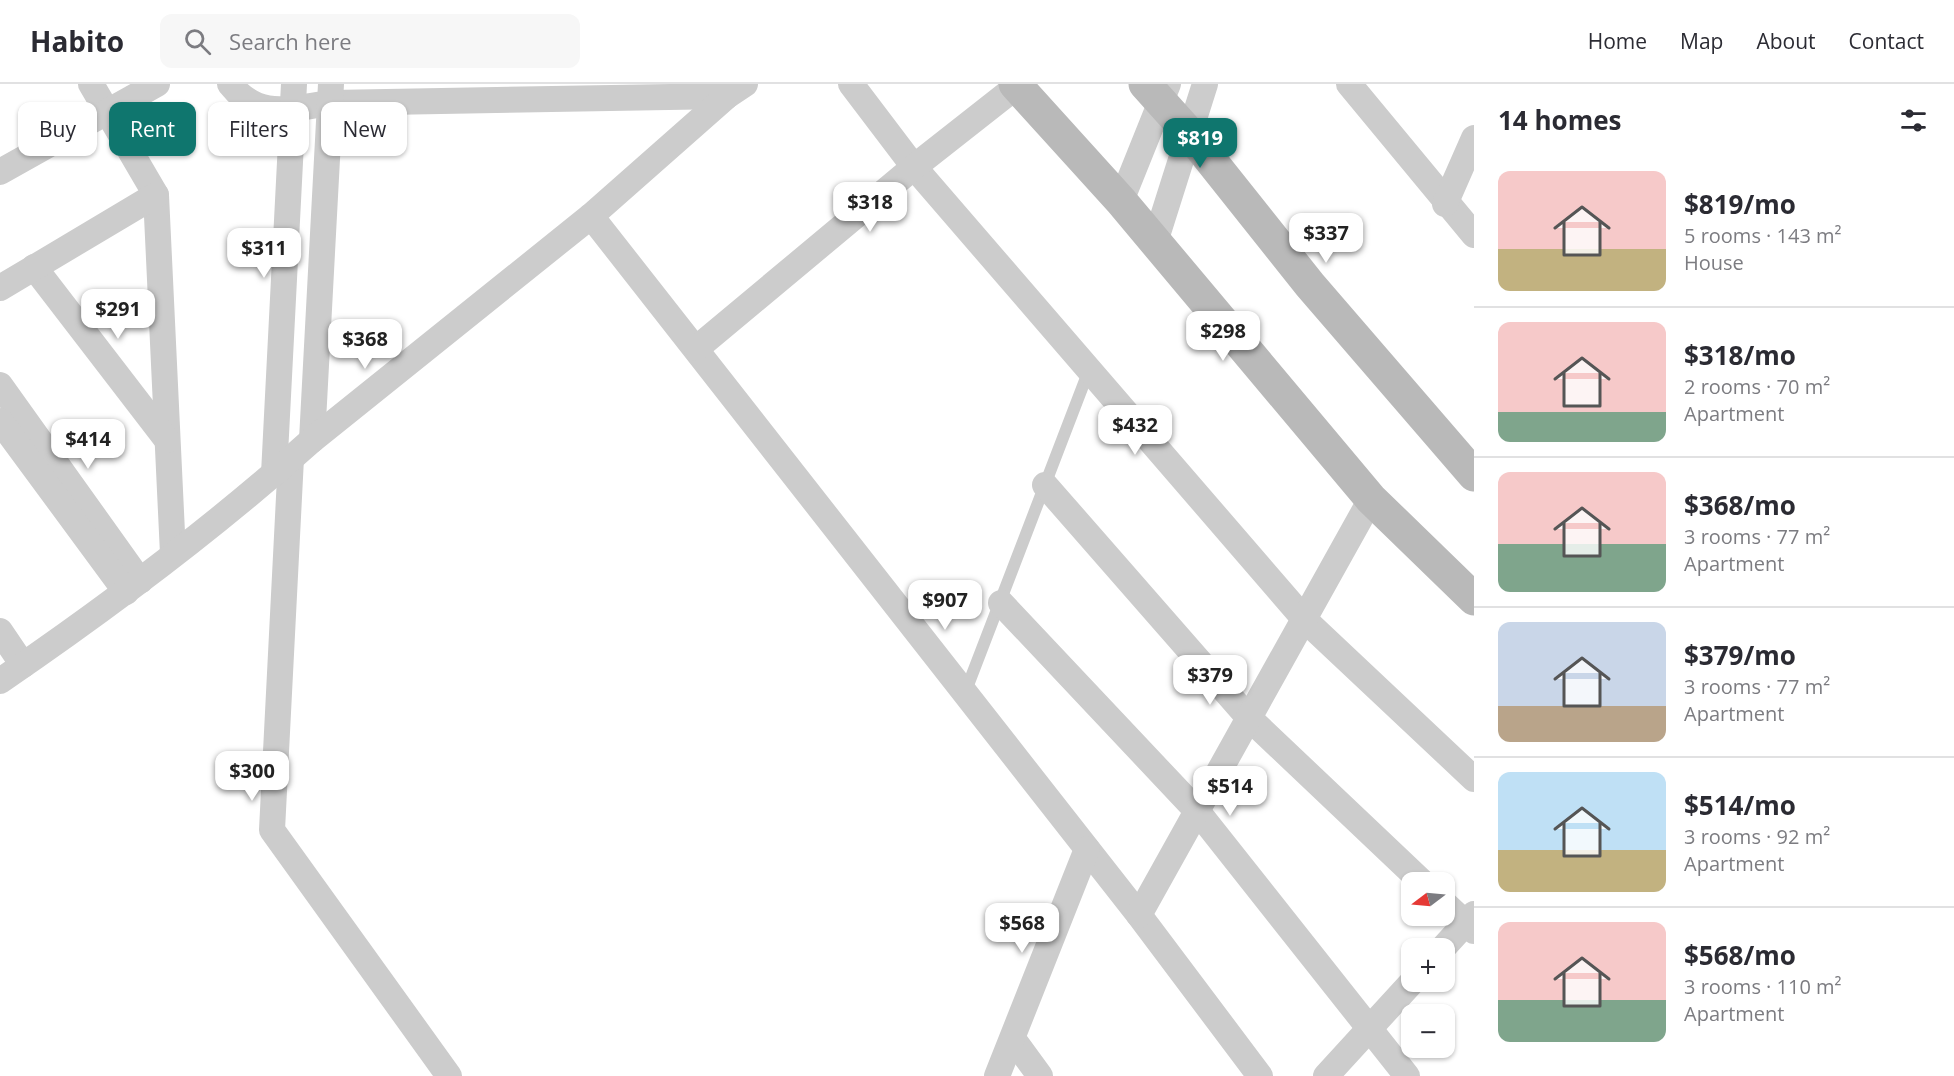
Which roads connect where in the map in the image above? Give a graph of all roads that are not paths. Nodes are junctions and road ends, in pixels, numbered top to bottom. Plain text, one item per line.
1 (91, 84) edge
2 (157, 84) edge
3 (230, 84) edge
4 (851, 84) edge
5 (1205, 84) edge
6 (1349, 84) edge
7 (1016, 85) edge
8 (736, 90) edge
9 (1158, 90) edge
10 (539, 92) edge
11 (331, 94) edge
12 (295, 96) edge
13 (125, 102) edge
14 (109, 111) joint
15 (1189, 133) junction
16 (1474, 138) edge
17 (134, 156) edge
18 (914, 167) junction
19 (0, 172) edge
20 (156, 195) junction
21 (1121, 201) junction
22 (1445, 204) junction
23 (591, 216) junction
24 (1474, 235) edge
25 (1155, 242) junction
26 (34, 267) junction
27 (0, 288) edge
28 (697, 348) junction
29 (1089, 370) junction
30 (0, 385) edge
31 (0, 421) edge
32 (167, 440) junction
33 (312, 440) junction
34 (1470, 464) edge
35 (283, 466) junction
36 (1044, 485) junction
37 (1371, 499) junction
38 (173, 554) junction
39 (133, 586) junction
40 (1474, 599) edge
41 (1001, 603) junction
42 (1306, 621) junction
43 (0, 632) edge
44 (23, 665) junction
45 (0, 681) edge
46 (965, 693) junction
47 (1248, 717) junction
48 (1474, 779) edge
49 (1198, 812) junction
50 (1087, 849) junction
51 (1411, 872) edge
52 (1455, 911) edge
53 (1139, 915) junction
54 (1471, 923) edge
55 (1454, 938) edge
56 (1403, 992) edge
57 (1370, 1029) junction
58 (1013, 1039) junction
59 (449, 1076) edge
60 (998, 1076) edge
61 (1040, 1076) edge
62 (1260, 1076) edge
63 (1326, 1076) edge
64 (1407, 1076) edge

1 - 14 street
2 - 13 street
3 - 12 street
4 - 18 street
5 - 15 street
6 - 22 street
7 - 18 street
7 - 21 street
8 - 10 street
8 - 23 street
9 - 15 street
9 - 21 street
10 - 11 street
11 - 12 street
11 - 33 street
12 - 35 street
14 - 19 street
15 - 25 street
15 - 34 street
16 - 22 street
17 - 20 street
18 - 28 street
18 - 29 street
20 - 26 street
20 - 32 street
21 - 25 street
22 - 24 street
23 - 28 street
23 - 33 street
25 - 37 street
26 - 27 street
26 - 32 street
28 - 46 street
29 - 36 lane
29 - 42 street
30 - 39 street
31 - 39 street
32 - 38 street
33 - 35 street
35 - 38 street
35 - 59 street
36 - 41 lane
36 - 47 street
37 - 40 street
37 - 42 street
38 - 39 street
39 - 44 street
41 - 46 lane
41 - 49 street
42 - 47 street
42 - 48 street
43 - 44 street
44 - 45 street
46 - 50 street
47 - 49 street
47 - 51 street
49 - 53 street
49 - 57 street
50 - 53 street
50 - 58 street
52 - 54 street
53 - 62 street
54 - 55 street
56 - 57 street
57 - 63 street
57 - 64 street
58 - 60 street
58 - 61 street

